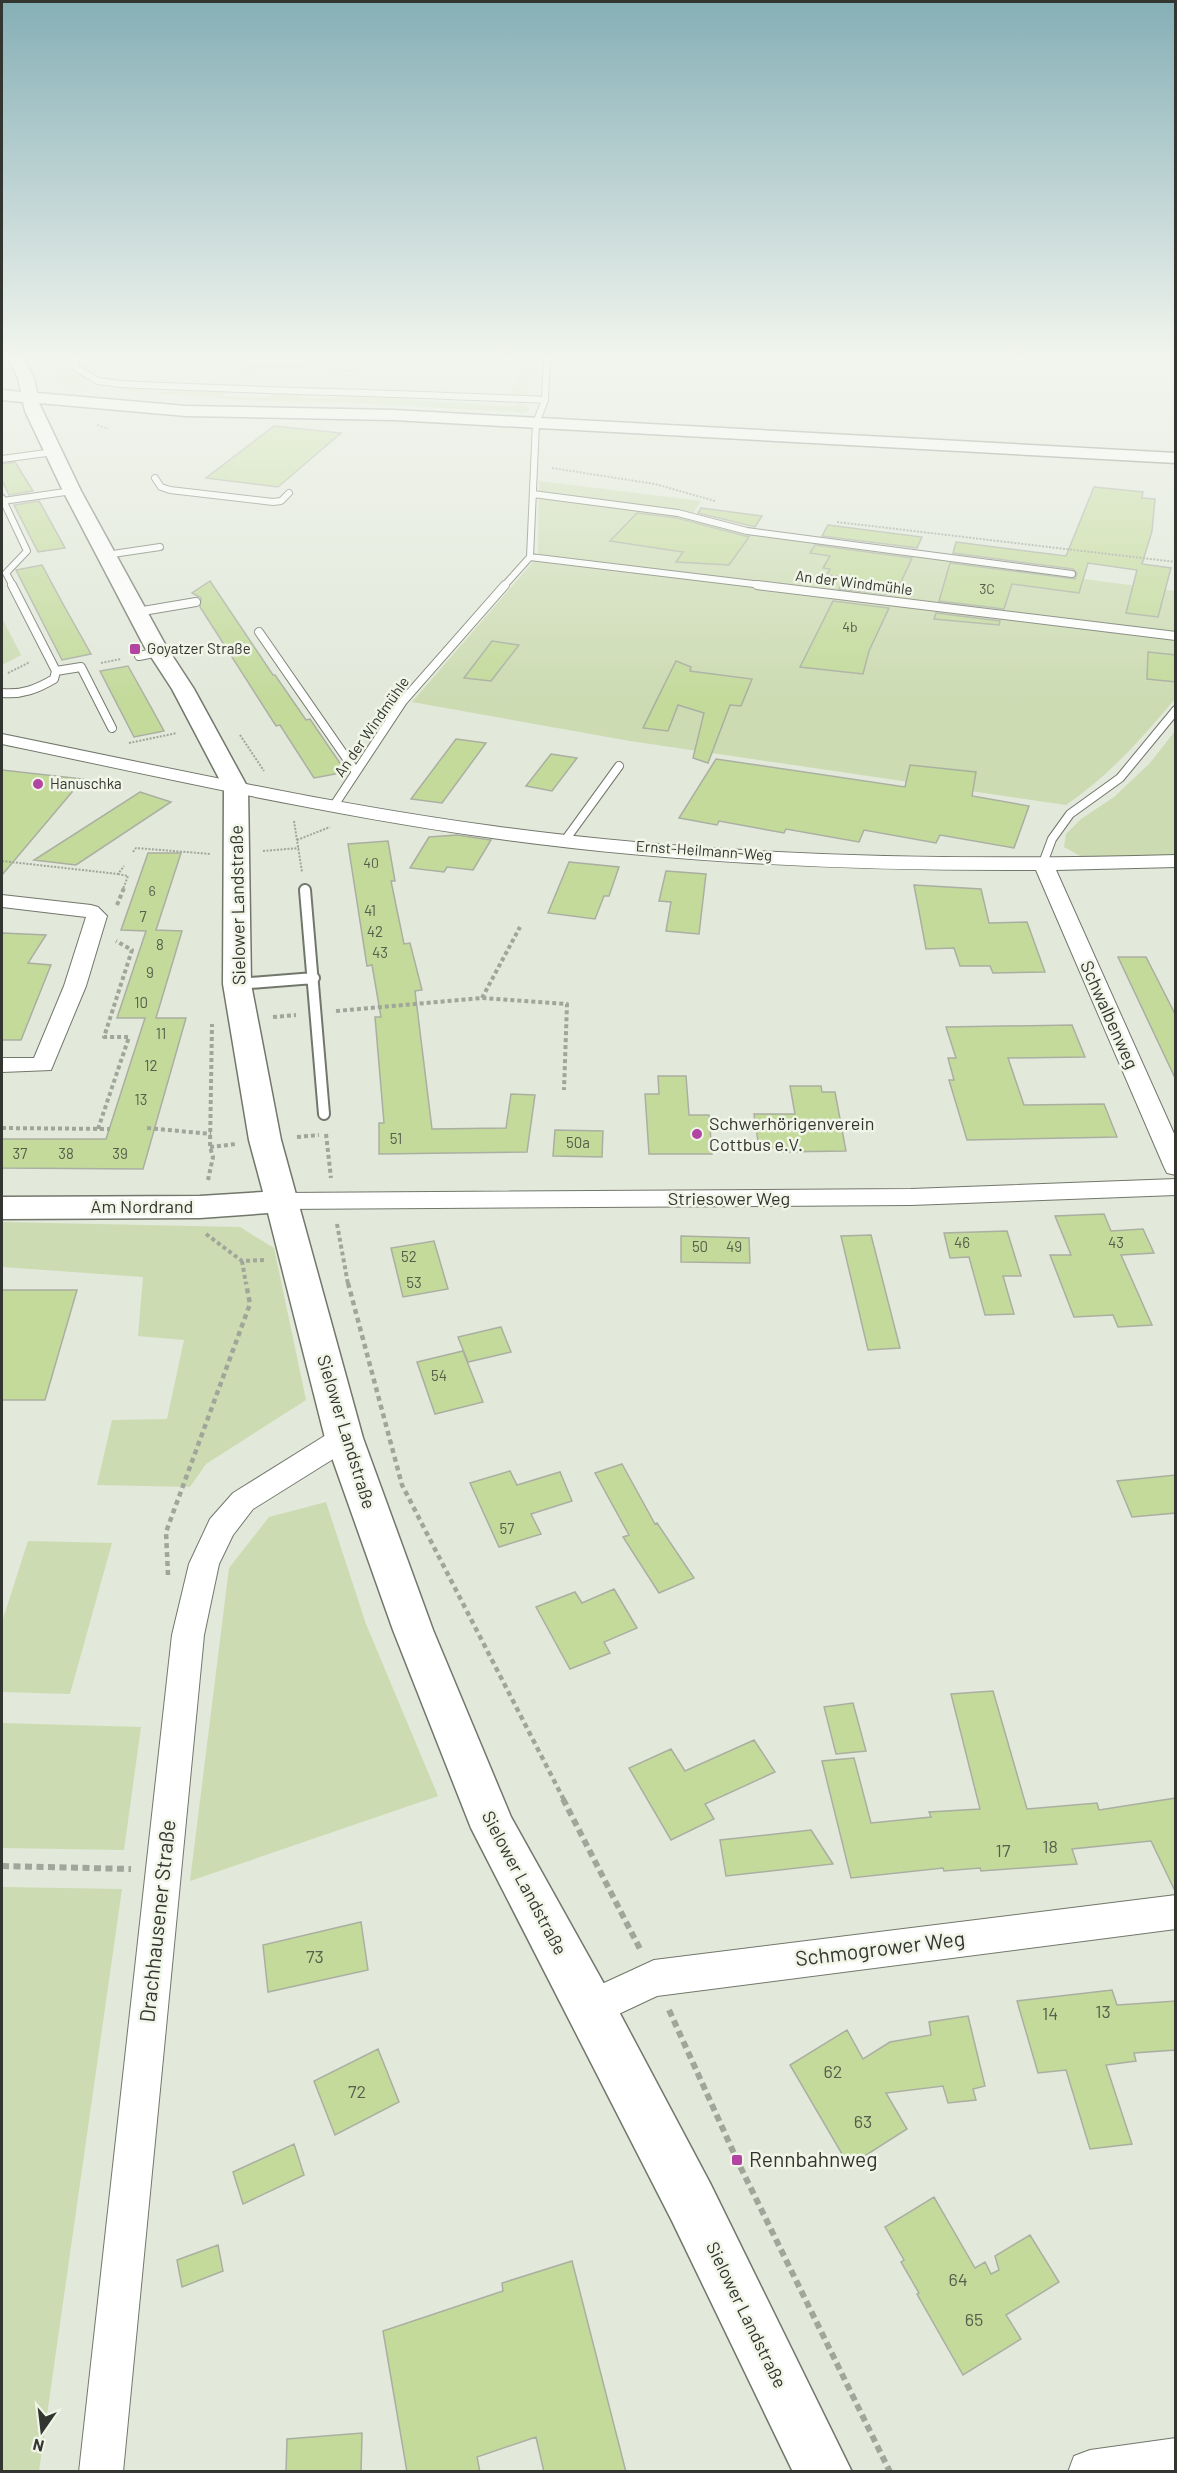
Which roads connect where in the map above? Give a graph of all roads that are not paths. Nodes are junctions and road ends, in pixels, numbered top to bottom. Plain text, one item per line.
1 (62, 469) edge
2 (535, 469) edge
3 (155, 478) dead end
4 (72, 491) junction
5 (290, 493) dead end
6 (533, 494) junction
7 (2, 500) edge
8 (161, 549) dead end
9 (106, 555) junction
10 (530, 557) junction
11 (1072, 574) dead end
12 (196, 602) dead end
13 (137, 612) junction
14 (259, 632) dead end
15 (1176, 636) edge
16 (56, 671) junction
17 (2, 693) edge
18 (1176, 710) edge
19 (112, 728) dead end
20 (2, 739) edge
21 (620, 766) dead end
22 (356, 772) junction
23 (236, 788) junction
24 (333, 807) junction
25 (566, 839) junction
26 (1176, 861) edge
27 (1043, 863) junction
28 (305, 890) dead end
29 (2, 901) edge
30 (314, 978) junction
31 (237, 984) junction
32 (2, 1065) edge
33 (324, 1114) road end
34 (1176, 1167) edge
35 (1176, 1187) edge
36 (282, 1201) junction
37 (2, 1208) edge
38 (344, 1438) junction
39 (1176, 1912) edge
40 (591, 2008) junction
41 (1176, 2460) edge
42 (101, 2472) edge
43 (823, 2472) edge
44 (1090, 2472) edge

1 - 4 main road, Sielower Landstraße
2 - 6 lane
3 - 5 lane
4 - 7 lane
4 - 9 main road, Sielower Landstraße
6 - 10 lane
6 - 11 lane
7 - 16 lane
8 - 9 lane
9 - 13 main road, Sielower Landstraße
10 - 15 lane, An der Windmühle
10 - 22 lane, An der Windmühle
12 - 13 lane
13 - 23 main road, Sielower Landstraße
14 - 22 lane
16 - 17 lane
16 - 19 lane
18 - 27 lane
20 - 23 street
21 - 25 lane
22 - 24 lane, An der Windmühle
23 - 24 street, Ernst-Heilmann-Weg
23 - 31 main road, Sielower Landstraße
24 - 25 street, Ernst-Heilmann-Weg
25 - 27 street, Ernst-Heilmann-Weg
26 - 27 street, Ernst-Heilmann-Weg
27 - 34 street, Schwalbenweg
28 - 30 lane
29 - 32 street
30 - 31 lane
30 - 33 lane
31 - 36 main road, Sielower Landstraße
35 - 36 street, Striesower Weg
36 - 37 main road, Am Nordrand
36 - 38 main road, Sielower Landstraße
38 - 40 main road, Sielower Landstraße
38 - 42 street, Drachhausener Straße
39 - 40 street, Schmogrower Weg
40 - 43 main road, Sielower Landstraße
41 - 44 street

